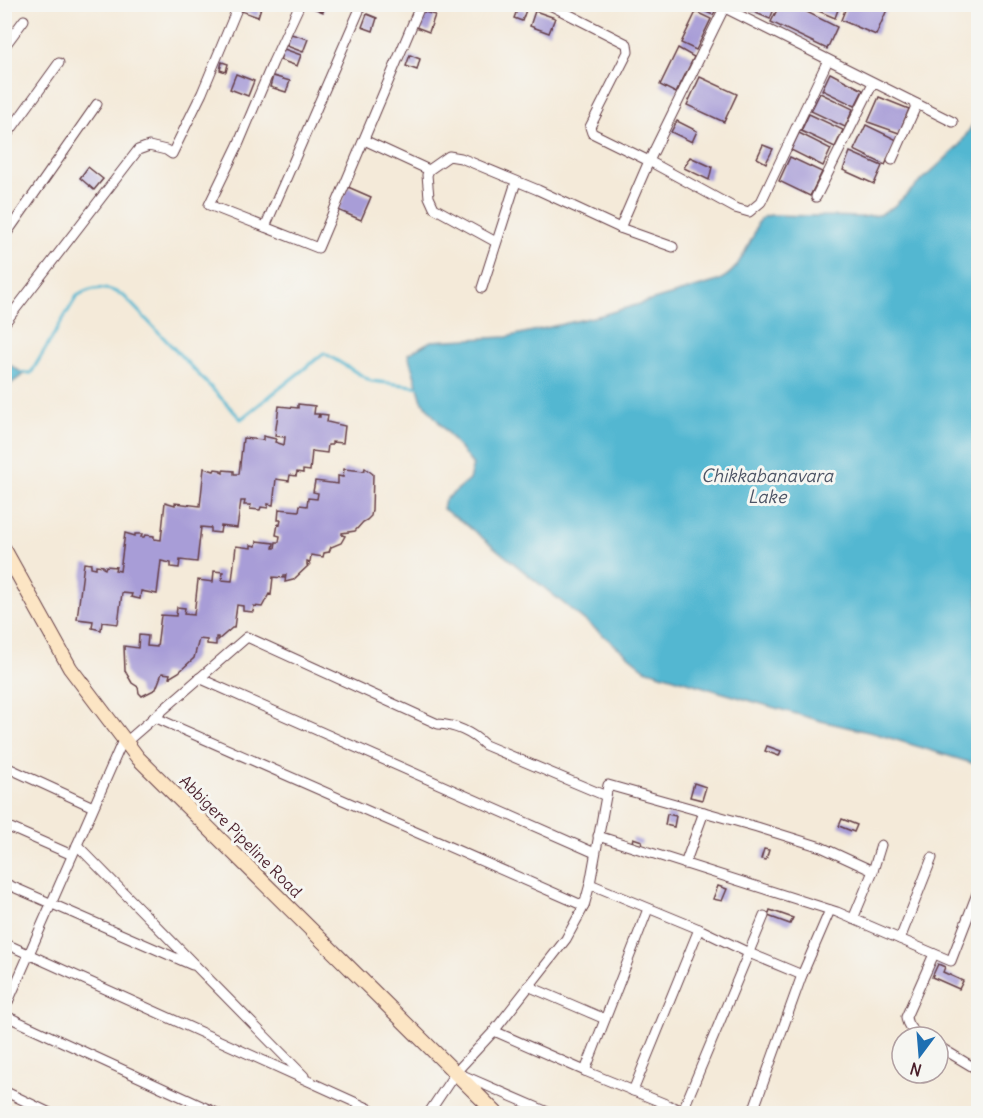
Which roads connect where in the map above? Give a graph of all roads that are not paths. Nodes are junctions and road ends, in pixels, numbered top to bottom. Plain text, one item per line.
1 (239, 4) edge
2 (300, 4) edge
3 (362, 4) edge
4 (421, 4) edge
5 (548, 4) edge
6 (725, 6) edge
7 (24, 20) dead end
8 (4, 47) edge
9 (828, 60) junction
10 (59, 63) dead end
11 (873, 83) junction
12 (97, 104) dead end
13 (918, 104) junction
14 (953, 122) dead end
15 (4, 140) edge
16 (364, 140) junction
17 (892, 160) dead end
18 (649, 161) junction
19 (429, 170) junction
20 (516, 182) junction
21 (816, 197) dead end
22 (265, 228) junction
23 (620, 228) junction
24 (4, 237) edge
25 (496, 242) junction
26 (673, 247) dead end
27 (482, 288) dead end
28 (4, 324) edge
29 (4, 549) edge
30 (199, 678) junction
31 (154, 717) junction
32 (125, 740) junction
33 (4, 766) edge
34 (606, 796) junction
35 (91, 806) dead end
36 (704, 812) junction
37 (4, 825) edge
38 (598, 836) junction
39 (77, 845) junction
40 (881, 845) dead end
41 (595, 854) junction
42 (72, 855) junction
43 (932, 858) dead end
44 (685, 864) junction
45 (873, 871) junction
46 (4, 883) edge
47 (590, 884) junction
48 (978, 891) edge
49 (51, 904) junction
50 (584, 906) junction
51 (648, 909) junction
52 (830, 910) junction
53 (764, 916) dead end
54 (853, 919) junction
55 (699, 929) junction
56 (900, 939) junction
57 (4, 943) edge
58 (749, 953) junction
59 (934, 954) junction
60 (29, 955) junction
61 (197, 967) junction
62 (802, 975) junction
63 (528, 986) junction
64 (4, 1013) edge
65 (605, 1019) junction
66 (908, 1025) edge
67 (494, 1031) junction
68 (950, 1053) edge
69 (978, 1070) edge
70 (585, 1071) junction
71 (456, 1072) junction
72 (307, 1080) junction
73 (4, 1091) edge
74 (633, 1091) junction
75 (686, 1112) edge
76 (52, 1113) edge
77 (219, 1113) edge
78 (381, 1113) edge
79 (428, 1113) edge
80 (497, 1113) edge
81 (552, 1113) edge
82 (752, 1113) edge

1 - 28 street
2 - 22 street
3 - 22 street
4 - 16 street
5 - 18 street
6 - 9 street
6 - 18 street
7 - 8 street
9 - 11 street
9 - 18 street
10 - 15 street
11 - 13 street
11 - 21 street
12 - 24 street
13 - 14 street
13 - 17 street
16 - 19 street
16 - 22 street
18 - 23 street
19 - 20 street
19 - 25 street
20 - 23 street
20 - 25 street
23 - 26 street
25 - 27 street
29 - 32 main road, Abbigere Pipeline Road
30 - 31 street
30 - 34 street
30 - 41 street
31 - 32 street
31 - 50 street
32 - 39 street
32 - 71 main road, Abbigere Pipeline Road
33 - 35 street
34 - 36 street
34 - 38 street
36 - 44 street
36 - 45 street
37 - 42 street
38 - 41 street
38 - 44 street
39 - 42 street
39 - 61 street
40 - 45 street
41 - 47 street
42 - 49 street
43 - 56 street
44 - 52 street
45 - 54 street
46 - 49 street
47 - 50 street
47 - 51 street
48 - 59 street
49 - 60 street
49 - 61 street
50 - 63 street
51 - 55 street
51 - 65 street
52 - 54 street
52 - 62 street
53 - 58 street
54 - 56 street
55 - 58 street
55 - 74 street
56 - 59 street
57 - 60 street
58 - 62 street
58 - 75 street
59 - 66 street
60 - 64 street
60 - 72 street
61 - 72 street
62 - 82 street
63 - 65 street
63 - 67 street
64 - 77 street
65 - 70 street
67 - 70 street
67 - 71 street
68 - 69 street
70 - 74 street
71 - 79 street
71 - 80 main road, Abbigere Pipeline Road
71 - 81 street
72 - 78 street
73 - 76 street
74 - 75 street

